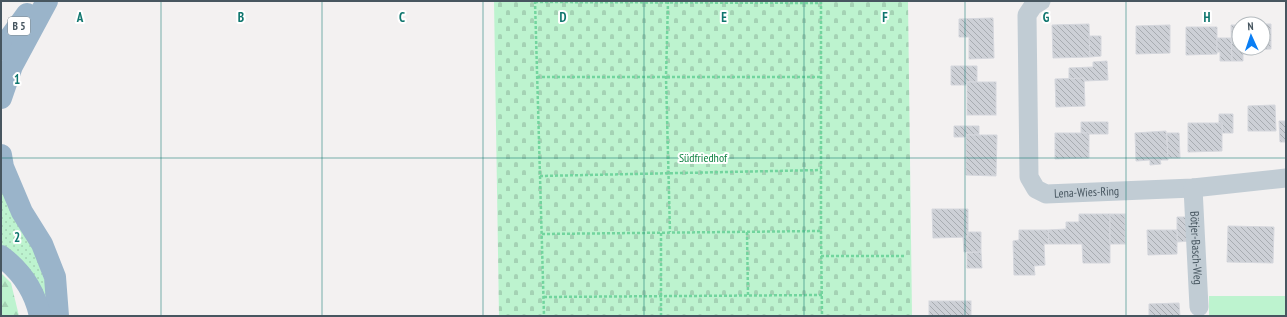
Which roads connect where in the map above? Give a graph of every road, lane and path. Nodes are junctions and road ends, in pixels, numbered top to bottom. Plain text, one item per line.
1 (36, 1) edge
2 (47, 1) edge
3 (535, 1) edge
4 (1041, 1) edge
5 (668, 2) edge
6 (822, 2) edge
7 (1, 50) edge
8 (537, 77) junction
9 (821, 77) junction
10 (666, 78) junction
11 (1, 98) edge
12 (1, 155) edge
13 (821, 170) junction
14 (668, 173) junction
15 (540, 176) junction
16 (1286, 178) edge
17 (1193, 188) junction
18 (821, 231) junction
19 (661, 232) junction
20 (670, 232) junction
21 (747, 232) junction
22 (542, 234) junction
23 (1, 256) edge
24 (821, 256) junction
25 (904, 256) dead end
26 (748, 295) junction
27 (822, 295) junction
28 (661, 296) junction
29 (544, 297) junction
30 (1199, 307) dead end
31 (40, 316) edge
32 (58, 316) edge
33 (544, 316) edge
34 (661, 316) edge
35 (822, 316) edge

1 - 7 highway, B 5
2 - 11 highway
3 - 5 path
3 - 8 path
4 - 17 street, Lena-Wies-Ring
5 - 6 path
5 - 10 path
6 - 9 path
8 - 10 path
8 - 15 path
9 - 10 path
9 - 13 path
10 - 14 path
12 - 32 highway
13 - 14 path
13 - 18 path
14 - 15 path
14 - 20 path
15 - 22 path
16 - 17 street, Lena-Wies-Ring
17 - 30 street, Bötjer-Basch-Weg
18 - 21 path
18 - 24 path
19 - 20 path
19 - 22 path
19 - 28 path
20 - 21 path
21 - 26 path
22 - 29 path
23 - 31 highway
24 - 25 path
24 - 27 path
26 - 27 path
26 - 28 path
27 - 35 path
28 - 29 path
28 - 34 path
29 - 33 path

